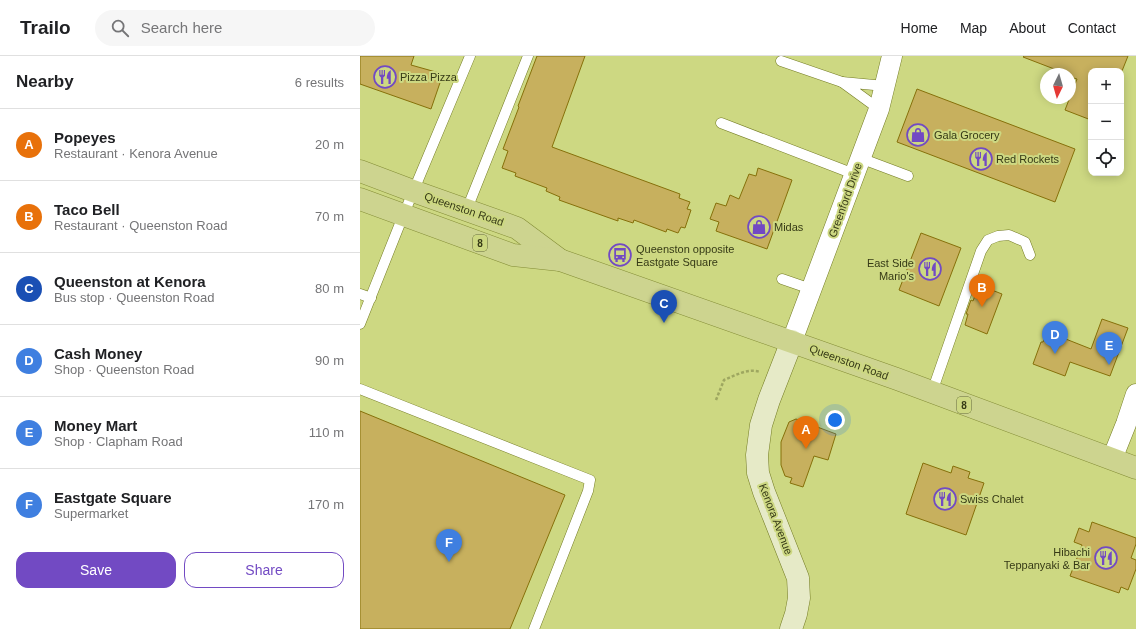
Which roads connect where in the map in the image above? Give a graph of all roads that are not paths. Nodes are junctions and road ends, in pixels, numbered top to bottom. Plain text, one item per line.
1 (470, 56) edge
2 (528, 56) edge
3 (892, 56) edge
4 (781, 61) dead end
5 (842, 82) junction
6 (885, 86) junction
7 (879, 109) junction
8 (721, 123) dead end
9 (857, 166) junction
10 (360, 171) edge
11 (908, 176) dead end
12 (413, 191) junction
13 (360, 199) edge
14 (467, 210) junction
15 (403, 216) junction
16 (1030, 255) dead end
17 (560, 260) junction
18 (782, 279) dead end
19 (811, 289) junction
20 (360, 294) edge
21 (371, 298) junction
22 (360, 324) edge
23 (792, 341) junction
24 (360, 389) edge
25 (932, 392) junction
26 (1135, 398) edge
27 (1112, 460) junction
28 (1136, 468) edge
29 (534, 629) edge
30 (791, 629) edge

1 - 12 lane
2 - 14 lane
3 - 6 street, Greenford Drive
4 - 5 lane
5 - 6 lane
5 - 7 lane
6 - 7 street, Greenford Drive
7 - 9 street, Greenford Drive
8 - 9 lane
9 - 11 lane
9 - 19 street, Greenford Drive
10 - 12 main road, Queenston Road / 8
12 - 14 main road, Queenston Road / 8
12 - 15 lane
13 - 15 main road, Queenston Road / 8
14 - 17 main road, Queenston Road / 8
15 - 17 main road, Queenston Road / 8
15 - 21 lane
16 - 25 lane
17 - 23 main road, Queenston Road / 8
18 - 19 lane
19 - 23 street, Greenford Drive
20 - 21 lane
21 - 22 lane
23 - 25 main road, Queenston Road / 8
23 - 30 street, Kenora Avenue
24 - 29 lane
25 - 27 main road, Queenston Road / 8
26 - 27 street
27 - 28 main road, Queenston Road / 8

